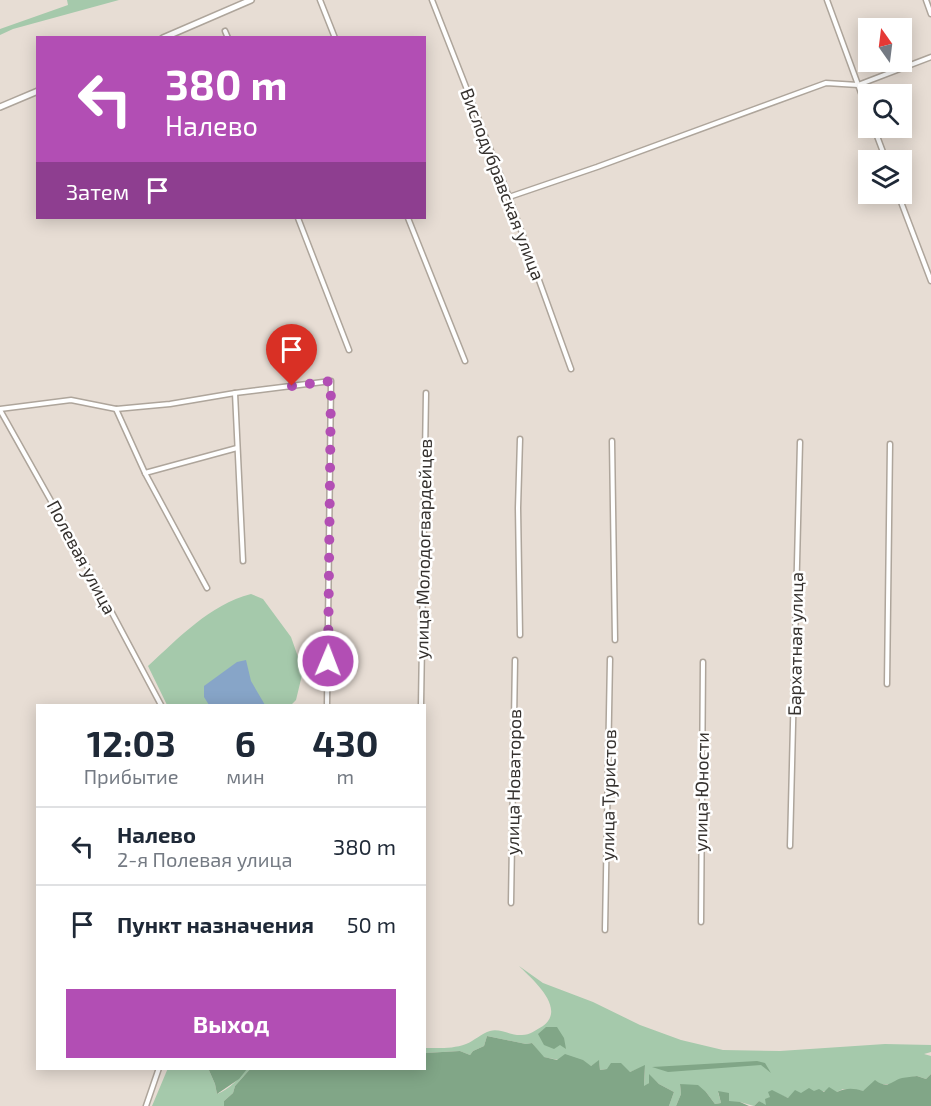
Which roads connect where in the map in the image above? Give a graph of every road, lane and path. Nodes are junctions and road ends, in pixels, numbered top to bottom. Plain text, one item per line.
1 (251, 0) edge
2 (320, 0) edge
3 (432, 0) edge
4 (827, 0) edge
5 (926, 0) edge
6 (931, 14) edge
7 (225, 31) dead end
8 (168, 36) edge
9 (227, 36) edge
10 (334, 36) edge
11 (931, 57) edge
12 (861, 84) edge
13 (858, 85) joint
14 (36, 92) edge
15 (0, 107) edge
16 (508, 197) junction
17 (902, 204) edge
18 (298, 219) edge
19 (408, 219) edge
20 (931, 281) edge
21 (350, 350) dead end
22 (465, 361) dead end
23 (572, 369) dead end
24 (235, 393) junction
25 (426, 393) dead end
26 (0, 409) edge
27 (116, 409) junction
28 (520, 439) dead end
29 (612, 441) dead end
30 (800, 442) dead end
31 (890, 444) dead end
32 (237, 448) junction
33 (145, 473) junction
34 (243, 561) dead end
35 (207, 588) dead end
36 (520, 635) dead end
37 (615, 640) dead end
38 (610, 659) dead end
39 (516, 660) dead end
40 (703, 662) dead end
41 (887, 684) dead end
42 (160, 704) edge
43 (327, 704) edge
44 (421, 704) edge
45 (790, 846) dead end
46 (511, 903) dead end
47 (701, 922) dead end
48 (605, 930) dead end
49 (158, 1070) edge
50 (146, 1106) edge

1 - 8 main road
2 - 10 street
3 - 16 street, Вислодубравская улица
4 - 13 street
5 - 6 street
7 - 9 street
11 - 12 street
13 - 16 street
14 - 15 main road
16 - 23 street, Вислодубравская улица
17 - 20 street
18 - 21 street
19 - 22 street
24 - 27 street
24 - 32 street
24 - 43 street
25 - 44 street, улица Молодогвардейцев
26 - 27 street
26 - 42 street, Полевая улица
27 - 33 street
28 - 36 street
29 - 37 street
30 - 45 street, Бархатная улица
31 - 41 street
32 - 33 street
32 - 34 street
33 - 35 street
38 - 48 street, улица Туристов
39 - 46 street, улица Новаторов
40 - 47 street, улица Юности
49 - 50 street

